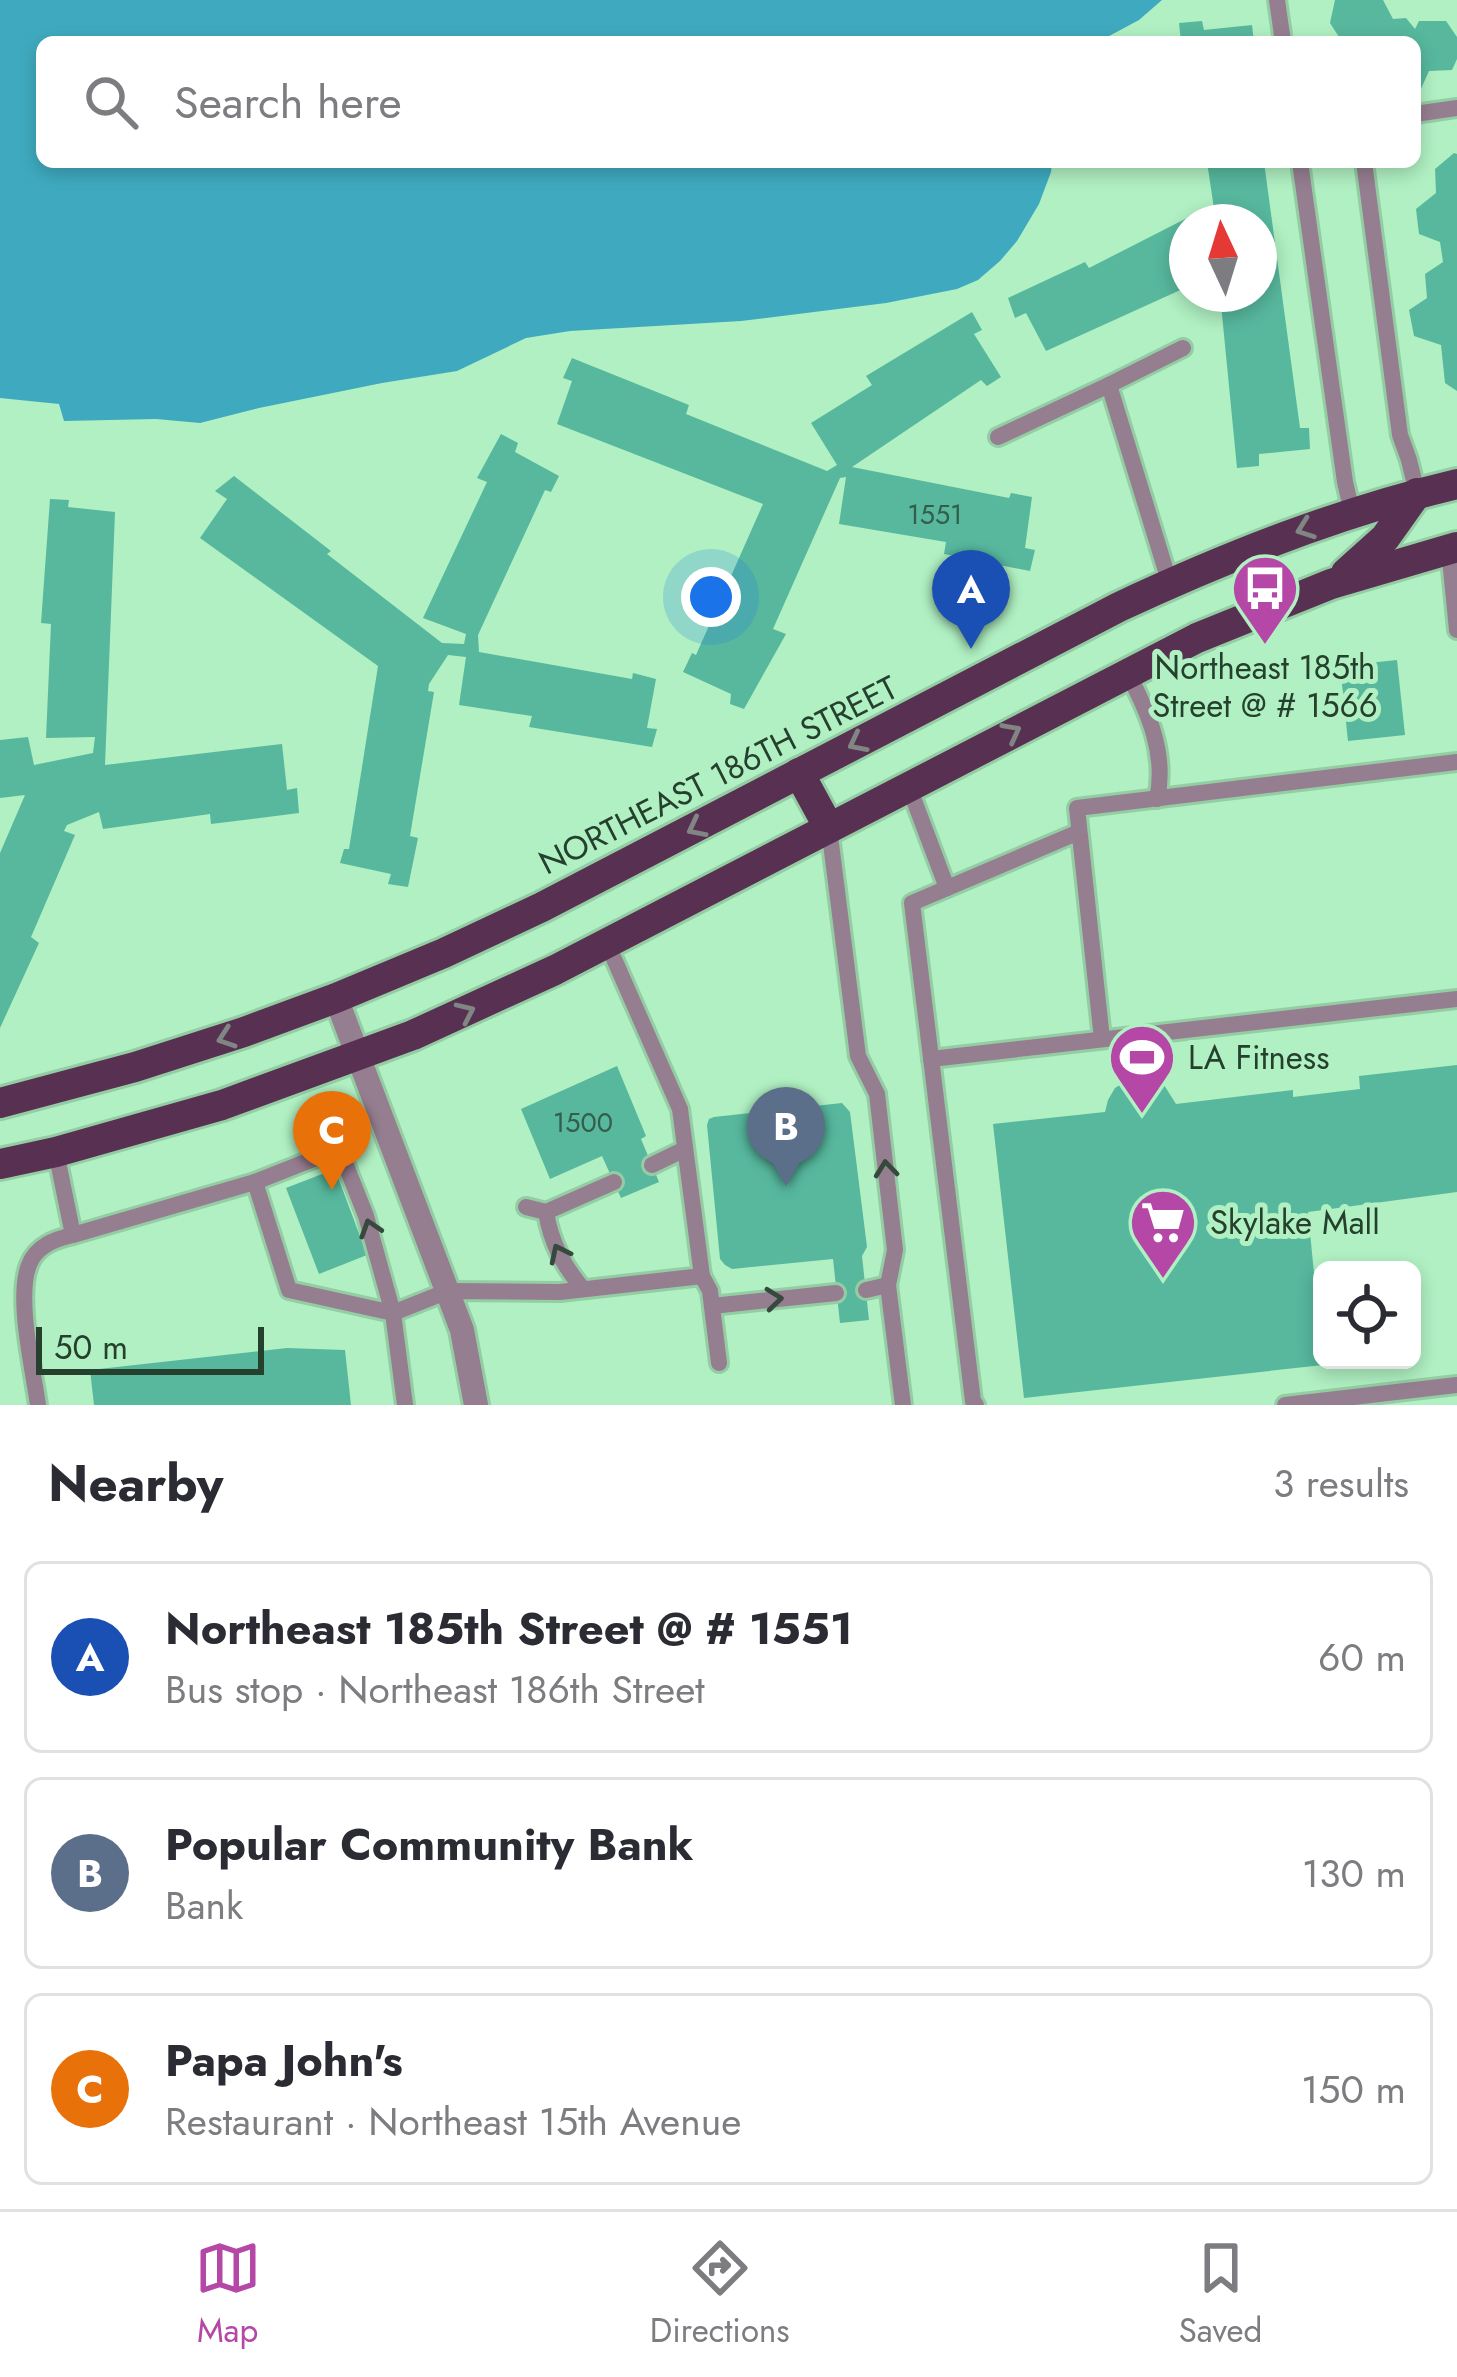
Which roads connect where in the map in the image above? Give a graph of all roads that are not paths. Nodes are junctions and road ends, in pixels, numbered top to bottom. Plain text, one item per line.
1 (1276, 0) edge
2 (1281, 36) edge
3 (1457, 108) edge
4 (1421, 113) edge
5 (1301, 168) edge
6 (1365, 168) edge
7 (1183, 348) dead end
8 (1109, 385) junction
9 (998, 437) dead end
10 (1457, 484) edge
11 (1417, 494) junction
12 (1352, 512) junction
13 (1454, 540) edge
14 (1170, 584) junction
15 (1331, 584) junction
16 (1457, 630) edge
17 (1127, 672) junction
18 (1457, 762) edge
19 (799, 773) junction
20 (908, 787) junction
21 (1156, 799) junction
22 (829, 828) junction
23 (1079, 832) junction
24 (947, 888) junction
25 (607, 943) junction
26 (336, 998) junction
27 (1457, 998) edge
28 (1102, 1039) junction
29 (358, 1057) junction
30 (931, 1059) junction
31 (0, 1102) edge
32 (685, 1149) junction
33 (56, 1152) junction
34 (0, 1164) edge
35 (652, 1165) dead end
36 (255, 1182) junction
37 (614, 1182) dead end
38 (526, 1208) dead end
39 (546, 1212) junction
40 (73, 1235) junction
41 (702, 1276) junction
42 (889, 1286) junction
43 (584, 1289) junction
44 (866, 1290) dead end
45 (448, 1292) junction
46 (836, 1293) dead end
47 (712, 1306) junction
48 (393, 1313) junction
49 (719, 1363) dead end
50 (1457, 1385) edge
51 (38, 1405) edge
52 (405, 1405) edge
53 (476, 1405) edge
54 (903, 1405) edge
55 (976, 1405) edge
56 (1285, 1405) edge

1 - 2 lane
3 - 4 lane
5 - 12 lane
6 - 11 lane
7 - 8 lane
8 - 9 lane
8 - 14 lane
10 - 11 main road, NORTHEAST 186TH STREET
11 - 12 main road, NORTHEAST 186TH STREET
11 - 15 main road
12 -> 14 main road, NORTHEAST 186TH STREET
13 - 15 main road
13 - 16 lane
14 -> 19 main road, NORTHEAST 186TH STREET
15 - 17 main road
20 -> 17 main road
17 - 21 lane
18 - 21 lane
19 - 22 main road
19 -> 26 main road, NORTHEAST 186TH STREET
20 - 22 main road
20 - 24 lane
21 - 23 lane
22 - 25 main road
42 -> 22 lane
23 - 24 lane
23 - 28 lane
24 - 30 lane
29 -> 25 main road
25 - 32 lane
26 - 29 street
26 -> 31 main road, NORTHEAST 186TH STREET
27 - 28 lane
28 - 30 lane
29 - 33 main road
29 - 45 street
30 - 55 lane
32 - 35 lane
32 - 41 lane
33 - 34 main road
33 - 40 lane
36 - 40 lane
36 - 48 lane
48 -> 36 lane
37 - 39 lane
38 - 39 lane
43 -> 39 lane
40 - 51 lane
41 - 43 lane
41 - 47 lane
42 - 44 lane
42 - 54 lane
43 - 45 lane
45 - 48 lane
45 - 53 street
47 -> 46 lane
47 - 49 lane
48 - 52 lane
50 - 56 lane

